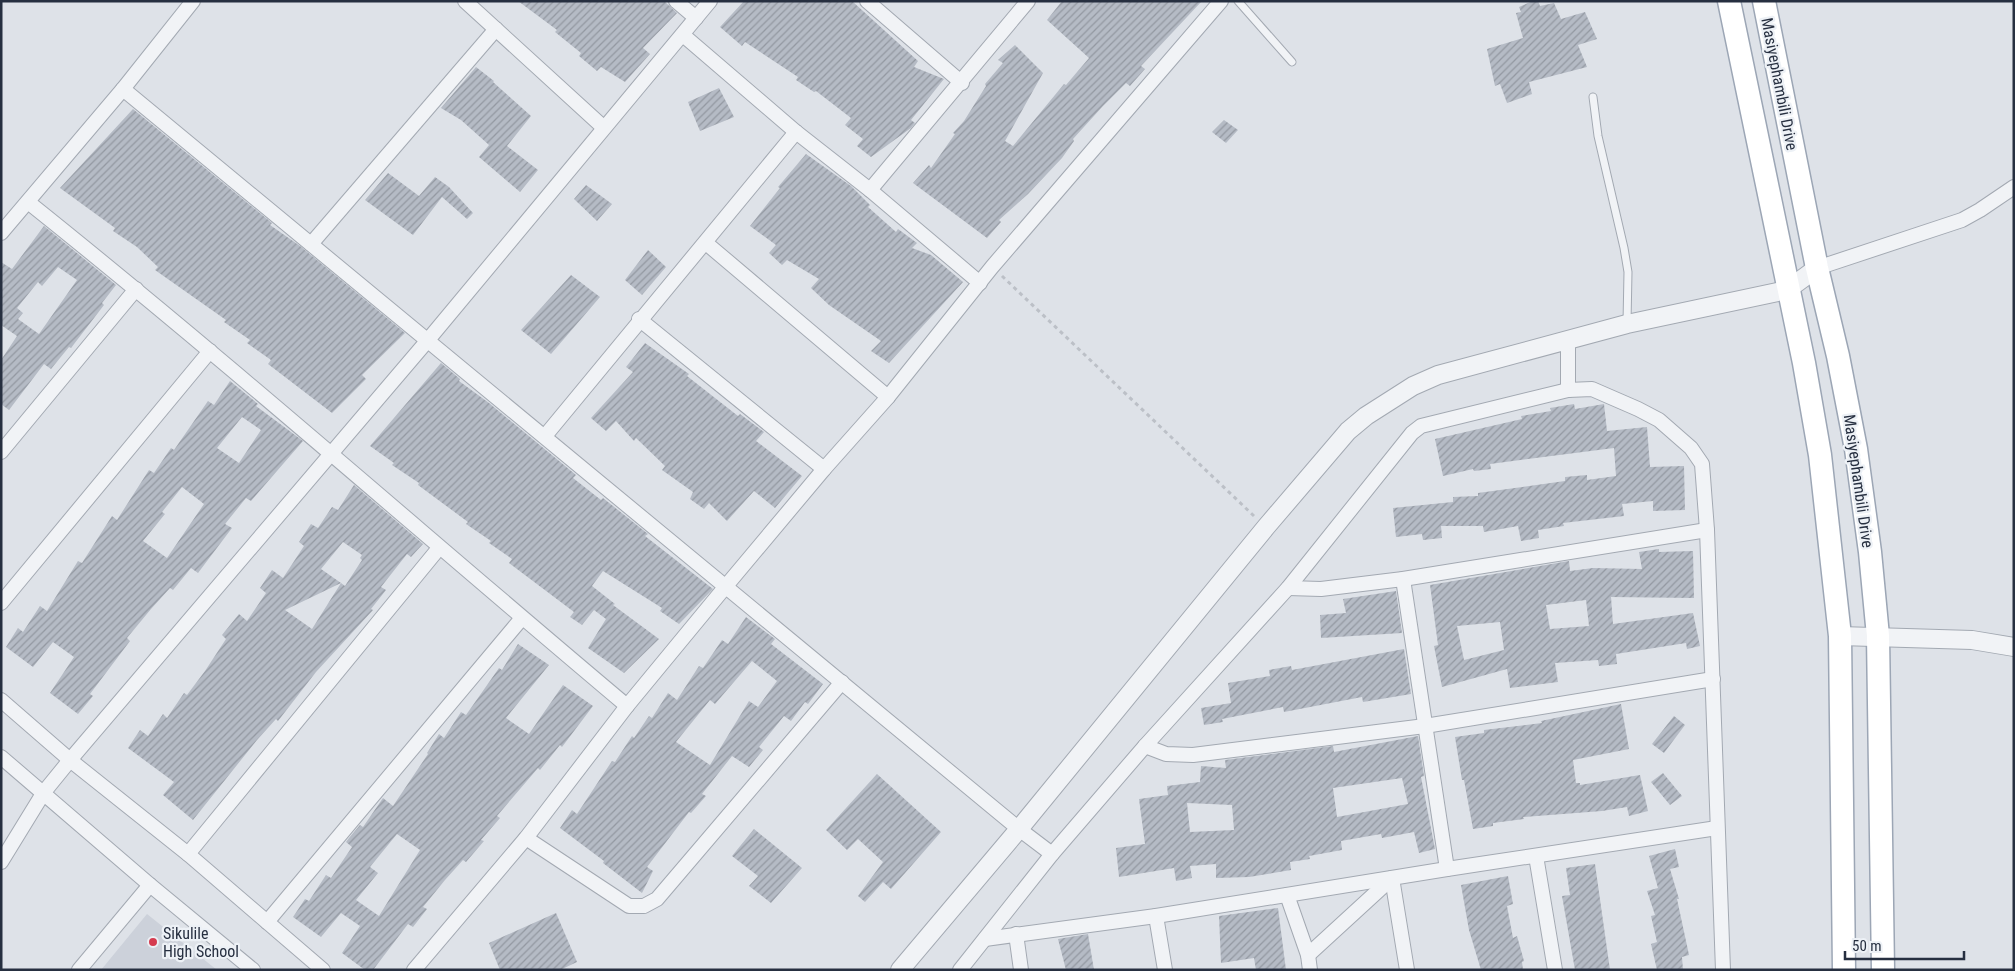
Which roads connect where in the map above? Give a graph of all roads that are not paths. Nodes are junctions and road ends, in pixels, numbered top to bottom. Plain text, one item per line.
1 (193, 1) edge
2 (465, 1) edge
3 (676, 1) edge
4 (710, 1) edge
5 (867, 1) edge
6 (1221, 1) edge
7 (1238, 1) edge
8 (1729, 1) edge
9 (1764, 1) edge
10 (1027, 2) edge
11 (696, 18) junction
12 (496, 29) junction
13 (682, 35) junction
14 (1292, 62) dead end
15 (962, 83) junction
16 (123, 89) junction
17 (1593, 98) dead end
18 (603, 127) junction
19 (796, 132) junction
20 (2014, 187) edge
21 (870, 190) junction
22 (28, 202) junction
23 (1, 232) edge
24 (706, 243) junction
25 (311, 244) junction
26 (1817, 268) junction
27 (980, 283) junction
28 (136, 289) junction
29 (1787, 290) junction
30 (639, 319) junction
31 (1627, 324) junction
32 (1568, 339) junction
33 (428, 340) junction
34 (210, 351) junction
35 (1568, 390) junction
36 (888, 397) junction
37 (545, 436) junction
38 (1, 452) edge
39 (330, 454) junction
40 (824, 469) junction
41 (1708, 530) junction
42 (439, 548) junction
43 (1403, 579) junction
44 (726, 586) junction
45 (1288, 588) junction
46 (1, 603) edge
47 (522, 618) junction
48 (1840, 636) junction
49 (1878, 636) junction
50 (2014, 647) edge
51 (1713, 679) junction
52 (842, 682) junction
53 (1, 700) edge
54 (627, 706) junction
55 (1424, 726) junction
56 (1145, 746) junction
57 (1, 757) edge
58 (70, 760) junction
59 (44, 792) junction
60 (1717, 828) junction
61 (1019, 830) junction
62 (526, 838) junction
63 (188, 854) junction
64 (1052, 854) junction
65 (1536, 856) junction
66 (1, 862) edge
67 (1447, 869) junction
68 (1392, 878) junction
69 (150, 885) junction
70 (1287, 895) junction
71 (1156, 916) junction
72 (267, 922) junction
73 (1016, 934) junction
74 (985, 939) junction
75 (1308, 955) junction
76 (79, 970) edge
77 (253, 970) edge
78 (323, 970) edge
79 (414, 970) edge
80 (900, 970) edge
81 (960, 970) edge
82 (1021, 970) edge
83 (1165, 970) edge
84 (1310, 970) edge
85 (1407, 970) edge
86 (1555, 970) edge
87 (1723, 970) edge
88 (1844, 970) edge
89 (1883, 970) edge

1 - 16 street
2 - 12 street
3 - 11 street
4 - 11 street
5 - 15 street
6 - 27 street
7 - 14 lane
8 - 29 main road, Masiyephambili Drive
9 - 26 main road, Masiyephambili Drive
10 - 15 street
11 - 13 street
12 - 18 street
12 - 25 street
13 - 18 street
13 - 19 street
15 - 21 street
16 - 22 street
16 - 25 street
17 - 31 lane
18 - 33 street
19 - 21 street
19 - 24 street
20 - 26 street
21 - 27 street
22 - 23 street
22 - 28 street
24 - 30 street
24 - 36 street
25 - 33 street
26 - 29 street
26 - 49 main road, Masiyephambili Drive
27 - 36 street
28 - 34 street
28 - 38 street
29 - 31 street
29 - 48 main road, Masiyephambili Drive
30 - 37 street
30 - 40 street
31 - 32 street
32 - 35 street
32 - 61 street
33 - 37 street
33 - 39 street
34 - 39 street
34 - 46 street
35 - 41 street
35 - 45 street
36 - 40 street
37 - 44 street
39 - 42 street
39 - 58 street
40 - 44 street
41 - 43 street
41 - 51 street
42 - 47 street
42 - 63 street
43 - 45 street
43 - 55 street
44 - 52 street
44 - 54 street
45 - 56 street
47 - 54 street
47 - 72 street
48 - 49 street
48 - 88 main road, Masiyephambili Drive
49 - 50 street
49 - 89 main road, Masiyephambili Drive
51 - 55 street
51 - 60 street
52 - 61 street
52 - 62 street
53 - 58 street
54 - 62 street
55 - 56 street
55 - 67 street
56 - 64 street
57 - 59 street
58 - 59 street
58 - 63 street
59 - 66 street
59 - 69 street
60 - 65 street
60 - 87 street
61 - 64 street
61 - 80 street
62 - 79 street
63 - 72 street
64 - 74 street
65 - 67 street
65 - 86 street
67 - 68 street
68 - 70 street
68 - 75 street
68 - 85 street
69 - 76 street
69 - 77 street
70 - 71 street
70 - 75 street
71 - 73 street
71 - 83 street
72 - 78 street
73 - 74 street
73 - 82 street
74 - 81 street
75 - 84 street

